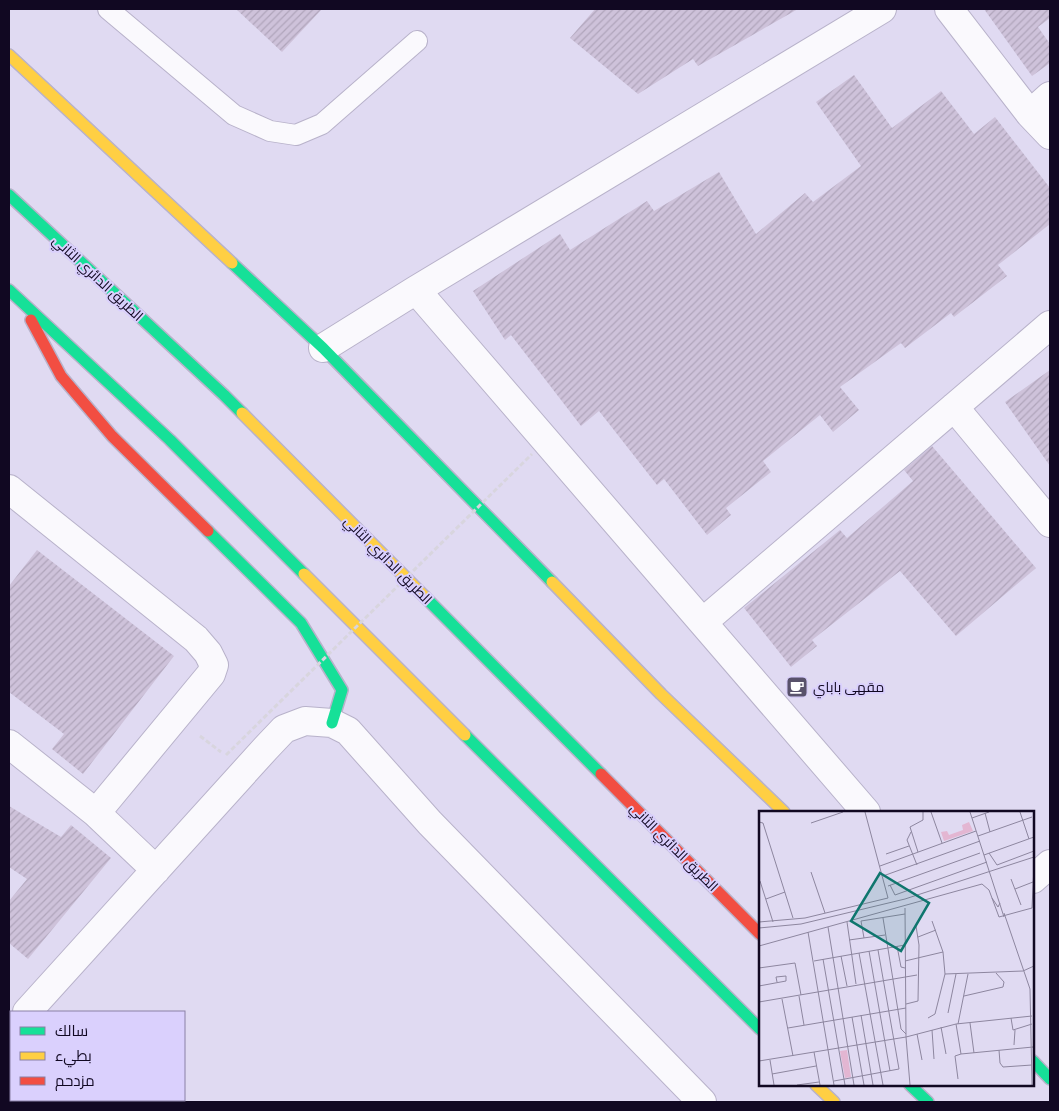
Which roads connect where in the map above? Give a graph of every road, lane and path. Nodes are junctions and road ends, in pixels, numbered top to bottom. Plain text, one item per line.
1 (108, 9) edge
2 (882, 9) edge
3 (949, 9) edge
4 (417, 41) dead end
5 (9, 55) edge
6 (1040, 105) edge
7 (1050, 135) edge
8 (9, 195) edge
9 (9, 290) edge
10 (416, 290) junction
11 (21, 301) junction
12 (1050, 325) edge
13 (323, 348) junction
14 (954, 408) junction
15 (532, 454) dead end
16 (9, 489) edge
17 (1050, 523) edge
18 (703, 622) junction
19 (332, 723) junction
20 (197, 734) dead end
21 (9, 744) edge
22 (783, 811) edge
23 (865, 811) edge
24 (96, 813) junction
25 (1050, 864) edge
26 (156, 870) junction
27 (1034, 878) edge
28 (759, 933) edge
29 (28, 1011) edge
30 (759, 1027) edge
31 (1034, 1061) edge
32 (1050, 1079) edge
33 (817, 1086) edge
34 (911, 1086) edge
35 (702, 1102) edge
36 (834, 1102) edge
37 (928, 1102) edge

1 - 4 lane
2 - 10 street
3 - 6 street
5 - 13 main road
6 - 7 street
8 - 28 main road, الطريق الدائري الثاني
9 - 11 main road
10 - 13 street
10 - 18 street
11 - 19 main road
11 - 30 main road
12 - 14 street
13 - 22 main road
14 - 17 street
14 - 18 street
15 - 20 path, bridge
16 - 24 street
18 - 23 street
19 - 26 street
19 - 35 street
21 - 24 street
24 - 26 street
25 - 27 street
26 - 29 street
31 - 32 main road
33 - 36 main road
34 - 37 main road

